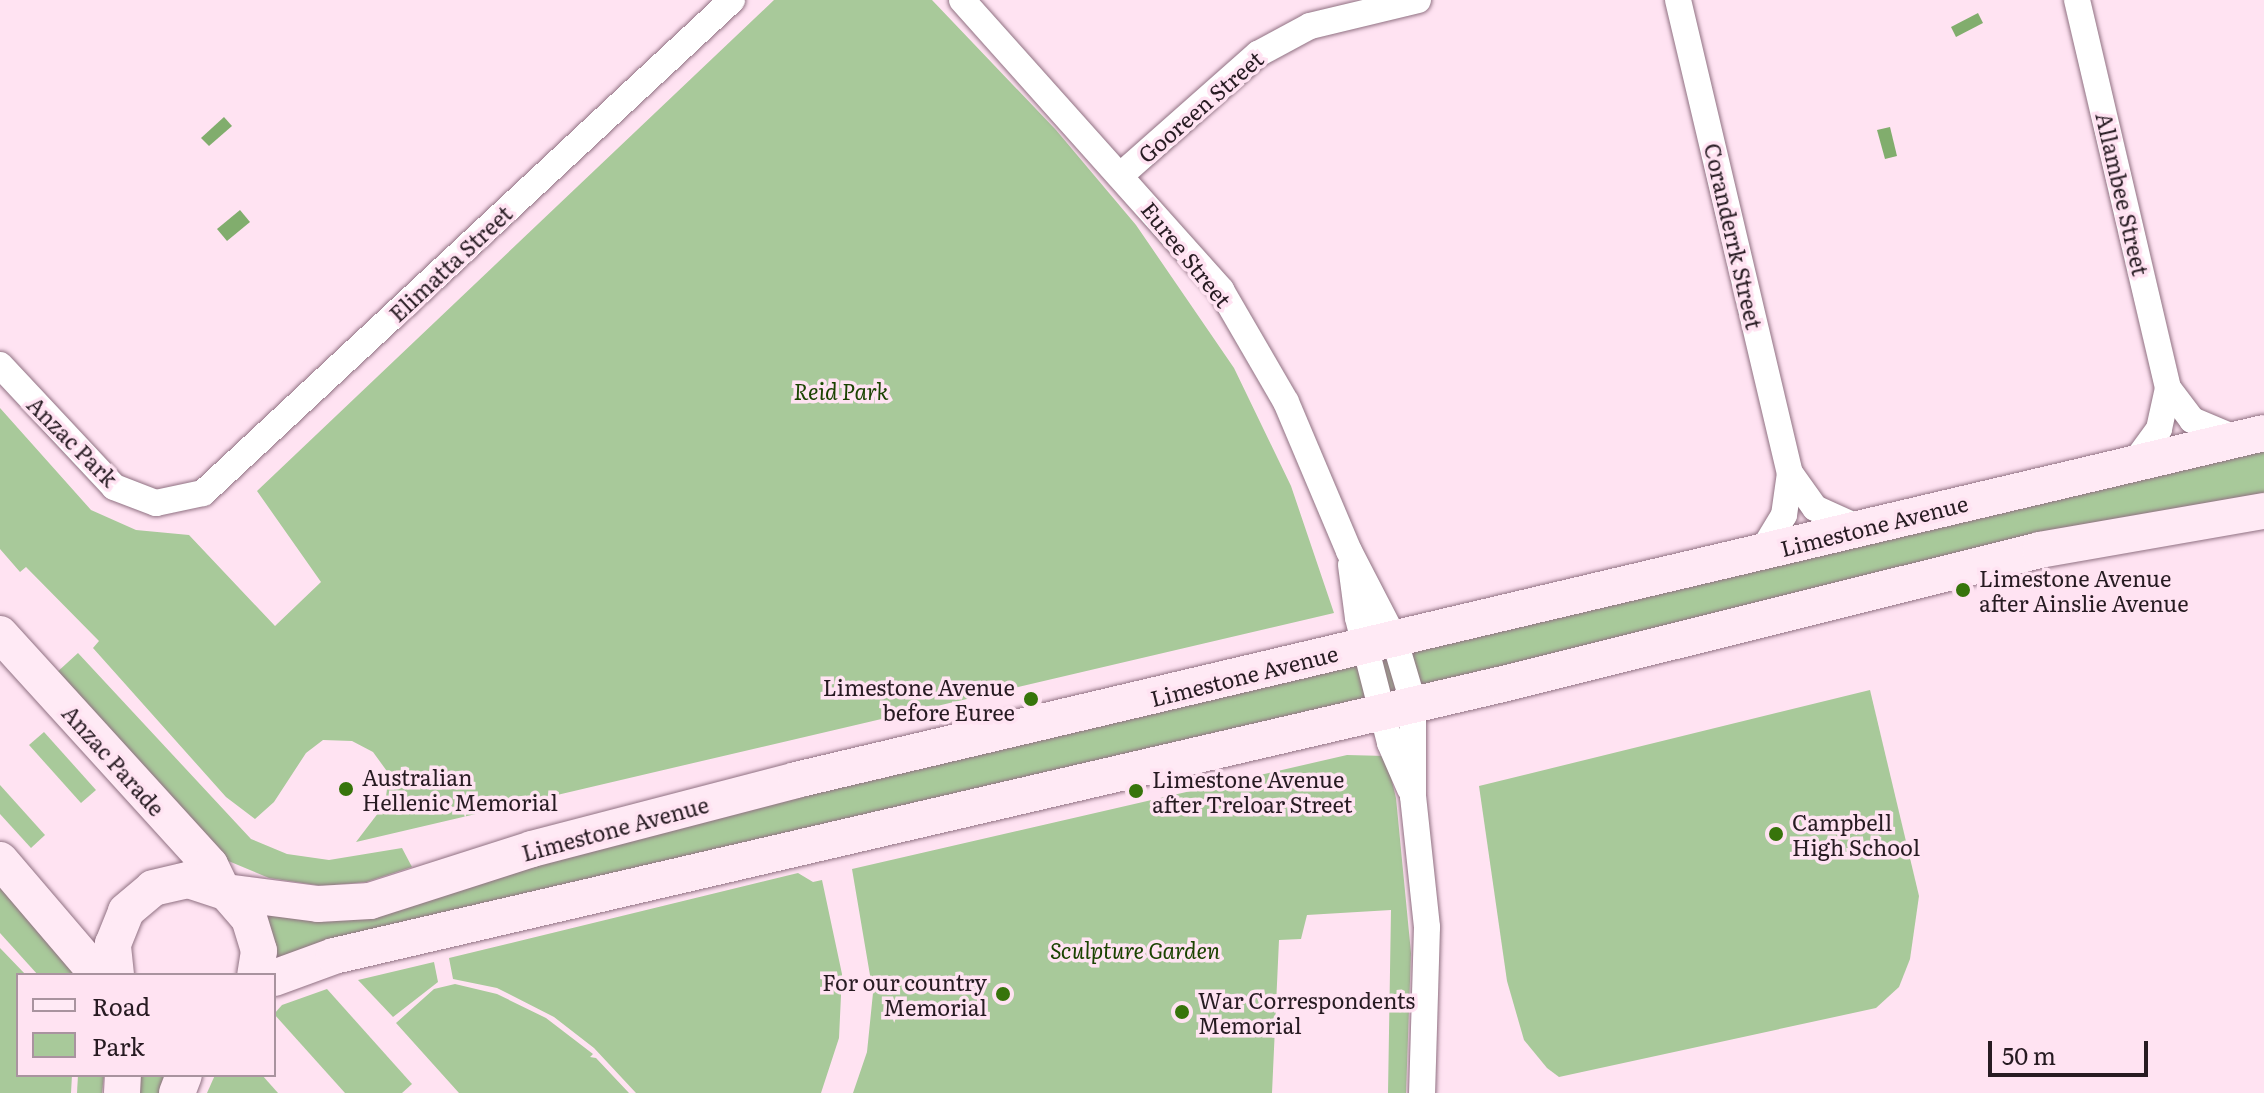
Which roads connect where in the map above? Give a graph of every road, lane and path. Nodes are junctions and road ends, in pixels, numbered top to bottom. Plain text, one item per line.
1 (732, 0) edge
2 (962, 0) edge
3 (1418, 0) edge
4 (1678, 0) edge
5 (2077, 0) edge
6 (1121, 175) junction
7 (0, 365) edge
8 (2168, 388) junction
9 (2250, 436) edge
10 (2135, 462) junction
11 (1790, 473) junction
12 (156, 503) joint
13 (2264, 511) edge
14 (1859, 528) junction
15 (1761, 553) junction
16 (0, 634) edge
17 (1380, 642) junction
18 (1397, 706) junction
19 (0, 860) edge
20 (224, 891) junction
21 (101, 973) edge
22 (116, 973) edge
23 (255, 973) edge
24 (276, 977) edge
25 (1422, 1093) edge

1 - 12 street, Elimatta Street
2 - 6 street, Euree Street
3 - 6 street, Gooreen Street
4 - 11 street, Coranderrk Street
5 - 8 street, Allambee Street
6 - 17 street, Euree Street
7 - 12 street, Anzac Park
8 - 9 street, Allambee Street
8 - 10 street, Allambee Street
9 - 10 main road, Limestone Avenue
10 - 14 main road, Limestone Avenue
11 - 14 street, Coranderrk Street
11 - 15 street, Coranderrk Street
13 - 18 main road
14 - 15 main road, Limestone Avenue
15 - 17 main road, Limestone Avenue
16 - 20 main road, Anzac Parade
17 - 18 street, Euree Street
17 - 20 main road, Limestone Avenue
18 - 24 main road
18 - 25 street, Euree Street
19 - 21 main road
20 - 22 main road, Limestone Avenue
20 - 23 main road, Anzac Parade

